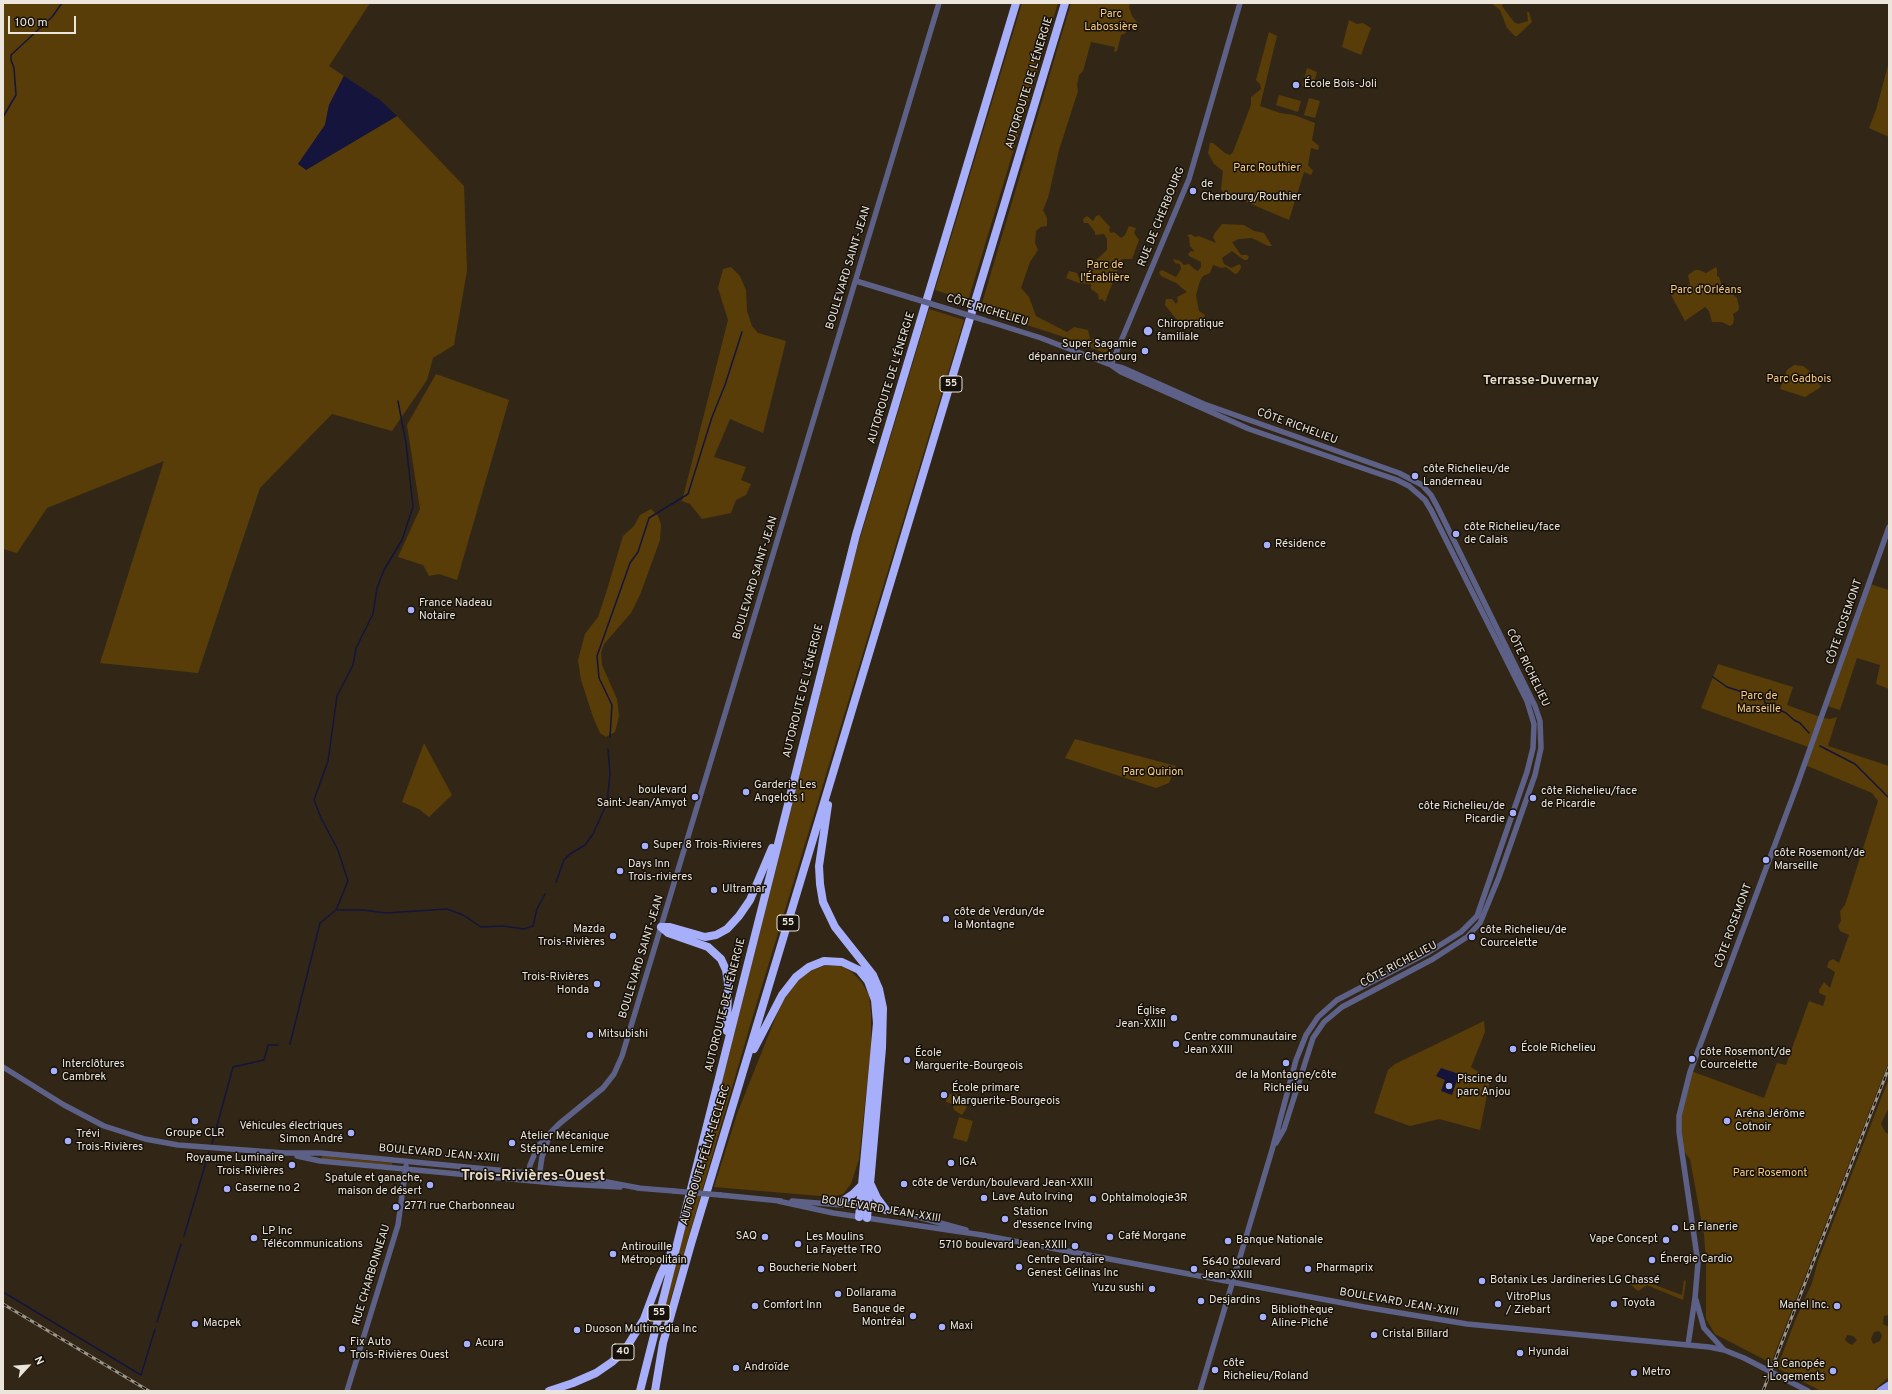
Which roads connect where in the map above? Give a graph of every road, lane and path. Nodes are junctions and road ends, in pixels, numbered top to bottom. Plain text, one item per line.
1 (939, 3) edge
2 (1016, 3) edge
3 (1065, 3) edge
4 (1240, 3) edge
5 (856, 281) junction
6 (1111, 365) junction
7 (1889, 527) edge
8 (831, 781) junction
9 (782, 827) junction
10 (661, 927) junction
11 (726, 1046) junction
12 (745, 1065) junction
13 (3, 1067) edge
14 (551, 1133) junction
15 (1272, 1150) junction
16 (284, 1154) junction
17 (406, 1162) junction
18 (405, 1169) junction
19 (528, 1173) junction
20 (539, 1174) junction
21 (527, 1180) junction
22 (538, 1182) junction
23 (867, 1184) junction
24 (639, 1188) junction
25 (778, 1201) junction
26 (840, 1203) junction
27 (864, 1206) junction
28 (886, 1210) junction
29 (863, 1218) junction
30 (982, 1235) junction
31 (679, 1236) junction
32 (1234, 1282) junction
33 (1696, 1298) junction
34 (663, 1343) junction
35 (1688, 1345) junction
36 (1724, 1350) junction
37 (1889, 1385) edge
38 (347, 1391) edge
39 (549, 1391) edge
40 (640, 1391) edge
41 (651, 1391) edge
42 (655, 1391) edge
43 (1200, 1391) edge
44 (1808, 1391) edge
45 (1880, 1391) edge

1 - 5 street, BOULEVARD SAINT-JEAN
2 - 9 highway, AUTOROUTE DE L'ÉNERGIE / 55
3 - 8 highway, AUTOROUTE DE L'ÉNERGIE / 55
4 - 6 street, RUE DE CHERBOURG
5 - 6 street, CÔTE RICHELIEU, bridge
5 - 10 street, BOULEVARD SAINT-JEAN
6 - 15 street, CÔTE RICHELIEU
6 - 15 street, CÔTE RICHELIEU
7 - 33 street, CÔTE ROSEMONT
8 - 12 highway, AUTOROUTE DE L'ÉNERGIE / 55
8 - 23 highway
9 - 10 highway
9 - 11 highway, AUTOROUTE DE L'ÉNERGIE / 55
10 - 11 highway
10 - 14 street, BOULEVARD SAINT-JEAN
11 - 31 highway, AUTOROUTE DE L'ÉNERGIE / 55
12 - 23 highway
12 - 34 highway, AUTOROUTE FÉLIX-LECLERC / 55
13 - 16 street, BOULEVARD JEAN-XXIII
14 - 19 street, BOULEVARD SAINT-JEAN
14 - 20 street, BOULEVARD SAINT-JEAN
15 - 32 street, CÔTE RICHELIEU
16 - 17 street, BOULEVARD JEAN-XXIII
16 - 18 street, BOULEVARD JEAN-XXIII
17 - 18 street, RUE CHARBONNEAU
17 - 19 street, BOULEVARD JEAN-XXIII
18 - 21 street, BOULEVARD JEAN-XXIII
18 - 38 street, RUE CHARBONNEAU
19 - 20 street, BOULEVARD JEAN-XXIII
19 - 21 street, BOULEVARD SAINT-JEAN
20 - 22 street, BOULEVARD SAINT-JEAN
20 - 24 street, BOULEVARD JEAN-XXIII
21 - 22 street, BOULEVARD JEAN-XXIII
22 - 24 street, BOULEVARD JEAN-XXIII
23 - 26 highway
23 - 27 highway
23 - 28 highway
24 - 25 street, BOULEVARD JEAN-XXIII, bridge
25 - 26 street, BOULEVARD JEAN-XXIII
25 - 29 street, BOULEVARD JEAN-XXIII
26 - 27 street, BOULEVARD JEAN-XXIII
27 - 28 street, BOULEVARD JEAN-XXIII
27 - 29 highway
28 - 30 street, BOULEVARD JEAN-XXIII
29 - 30 street, BOULEVARD JEAN-XXIII
30 - 32 street, BOULEVARD JEAN-XXIII
31 - 39 highway, AUTOROUTE FÉLIX-LECLERC / 40
31 - 40 highway, AUTOROUTE DE L'ÉNERGIE / 55
32 - 35 street, BOULEVARD JEAN-XXIII
32 - 43 street, CÔTE RICHELIEU
33 - 35 street, CÔTE ROSEMONT
33 - 36 street
34 - 41 highway, 55
34 - 42 highway, AUTOROUTE FÉLIX-LECLERC
35 - 36 street, BOULEVARD JEAN-XXIII
36 - 44 street, BOULEVARD JEAN-XXIII
37 - 45 main road

